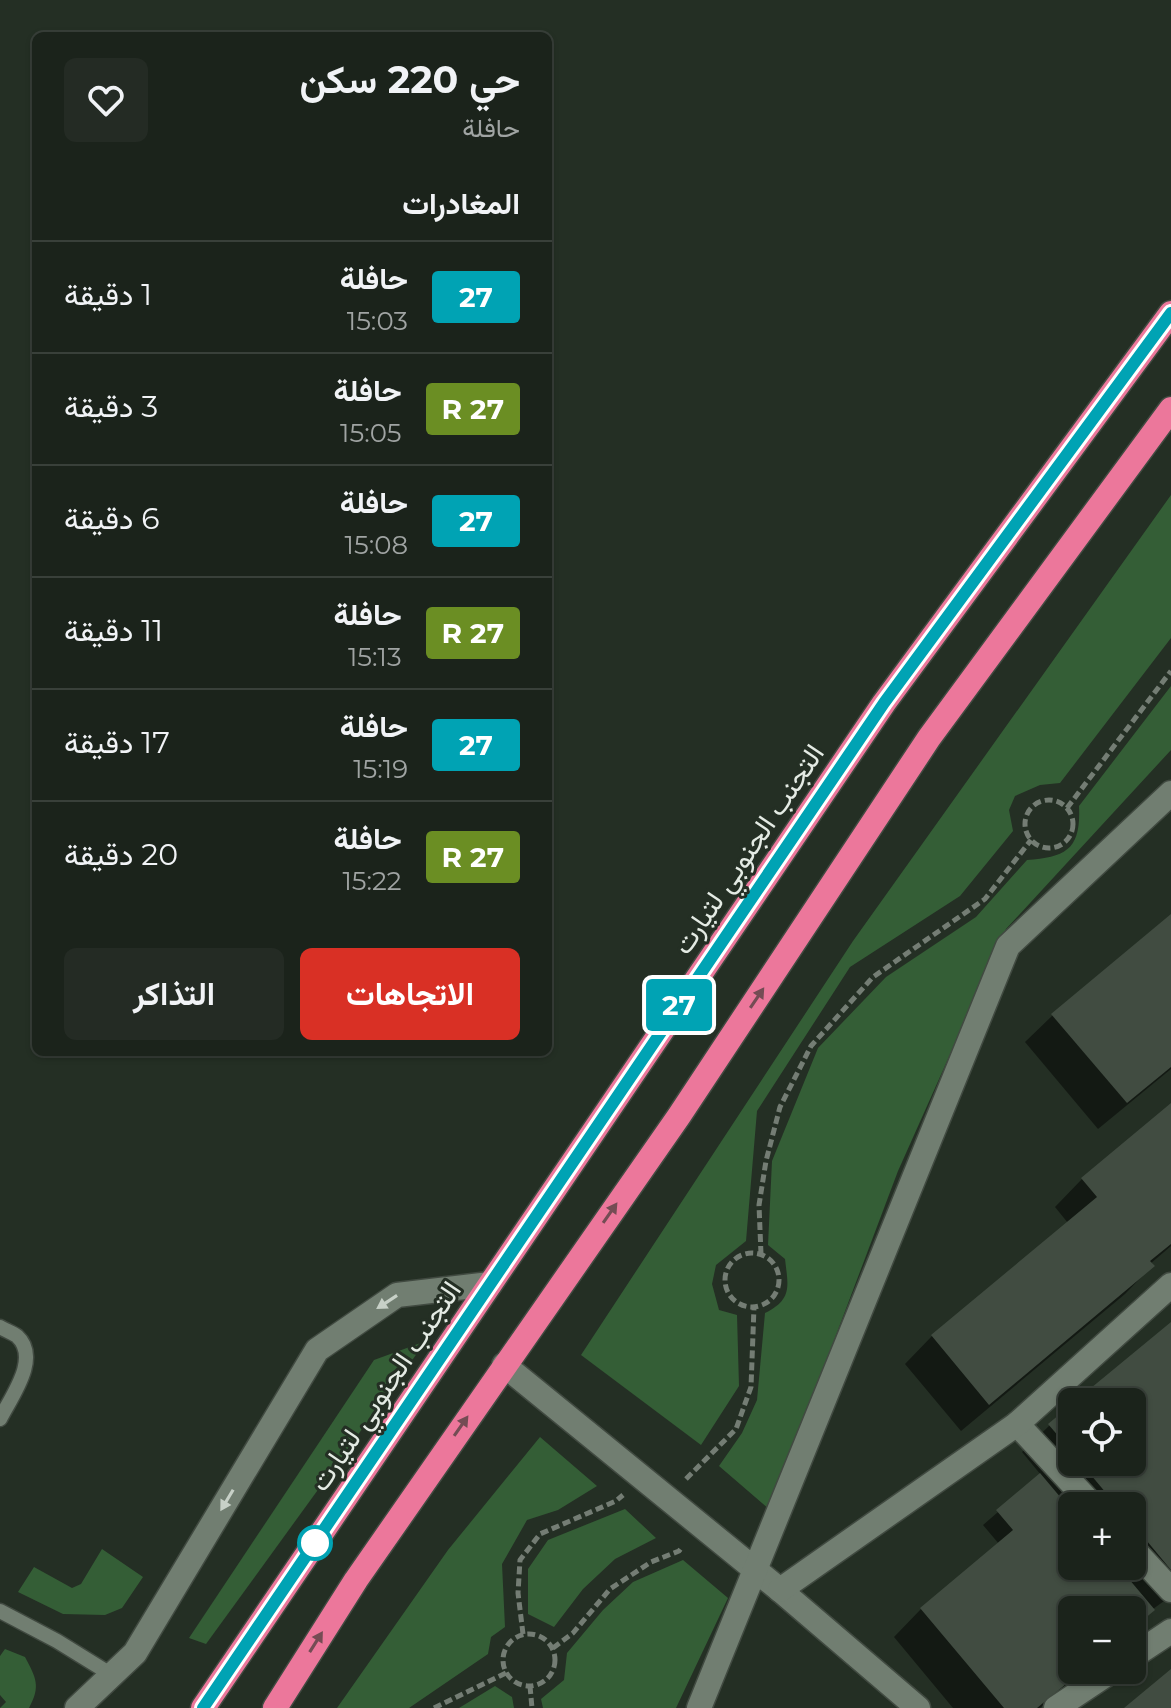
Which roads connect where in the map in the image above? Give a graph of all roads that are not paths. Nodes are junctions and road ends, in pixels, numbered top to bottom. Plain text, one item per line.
1 (1171, 313) edge
2 (1171, 409) edge
3 (1171, 793) edge
4 (490, 1284) junction
5 (1171, 1285) edge
6 (0, 1327) edge
7 (504, 1365) junction
8 (0, 1419) edge
9 (1017, 1424) junction
10 (1080, 1492) edge
11 (1146, 1563) edge
12 (755, 1570) junction
13 (780, 1590) junction
14 (1171, 1590) edge
15 (0, 1611) edge
16 (1171, 1631) edge
17 (1146, 1648) edge
18 (112, 1675) junction
19 (1092, 1684) edge
20 (77, 1708) edge
21 (203, 1708) edge
22 (275, 1708) edge
23 (699, 1708) edge
24 (918, 1708) edge
25 (1056, 1708) edge

1 - 4 highway, التجنب الجنوبي لتيارت
7 -> 2 highway
3 - 12 street
4 -> 18 street
4 - 21 highway, التجنب الجنوبي لتيارت
5 - 9 street
6 - 8 lane
7 - 12 street
22 -> 7 highway
9 - 10 street
9 - 13 street
11 - 14 street
12 - 13 street
12 - 23 street
13 - 24 street
15 - 18 lane
16 - 17 street
18 - 20 street
19 - 25 street

